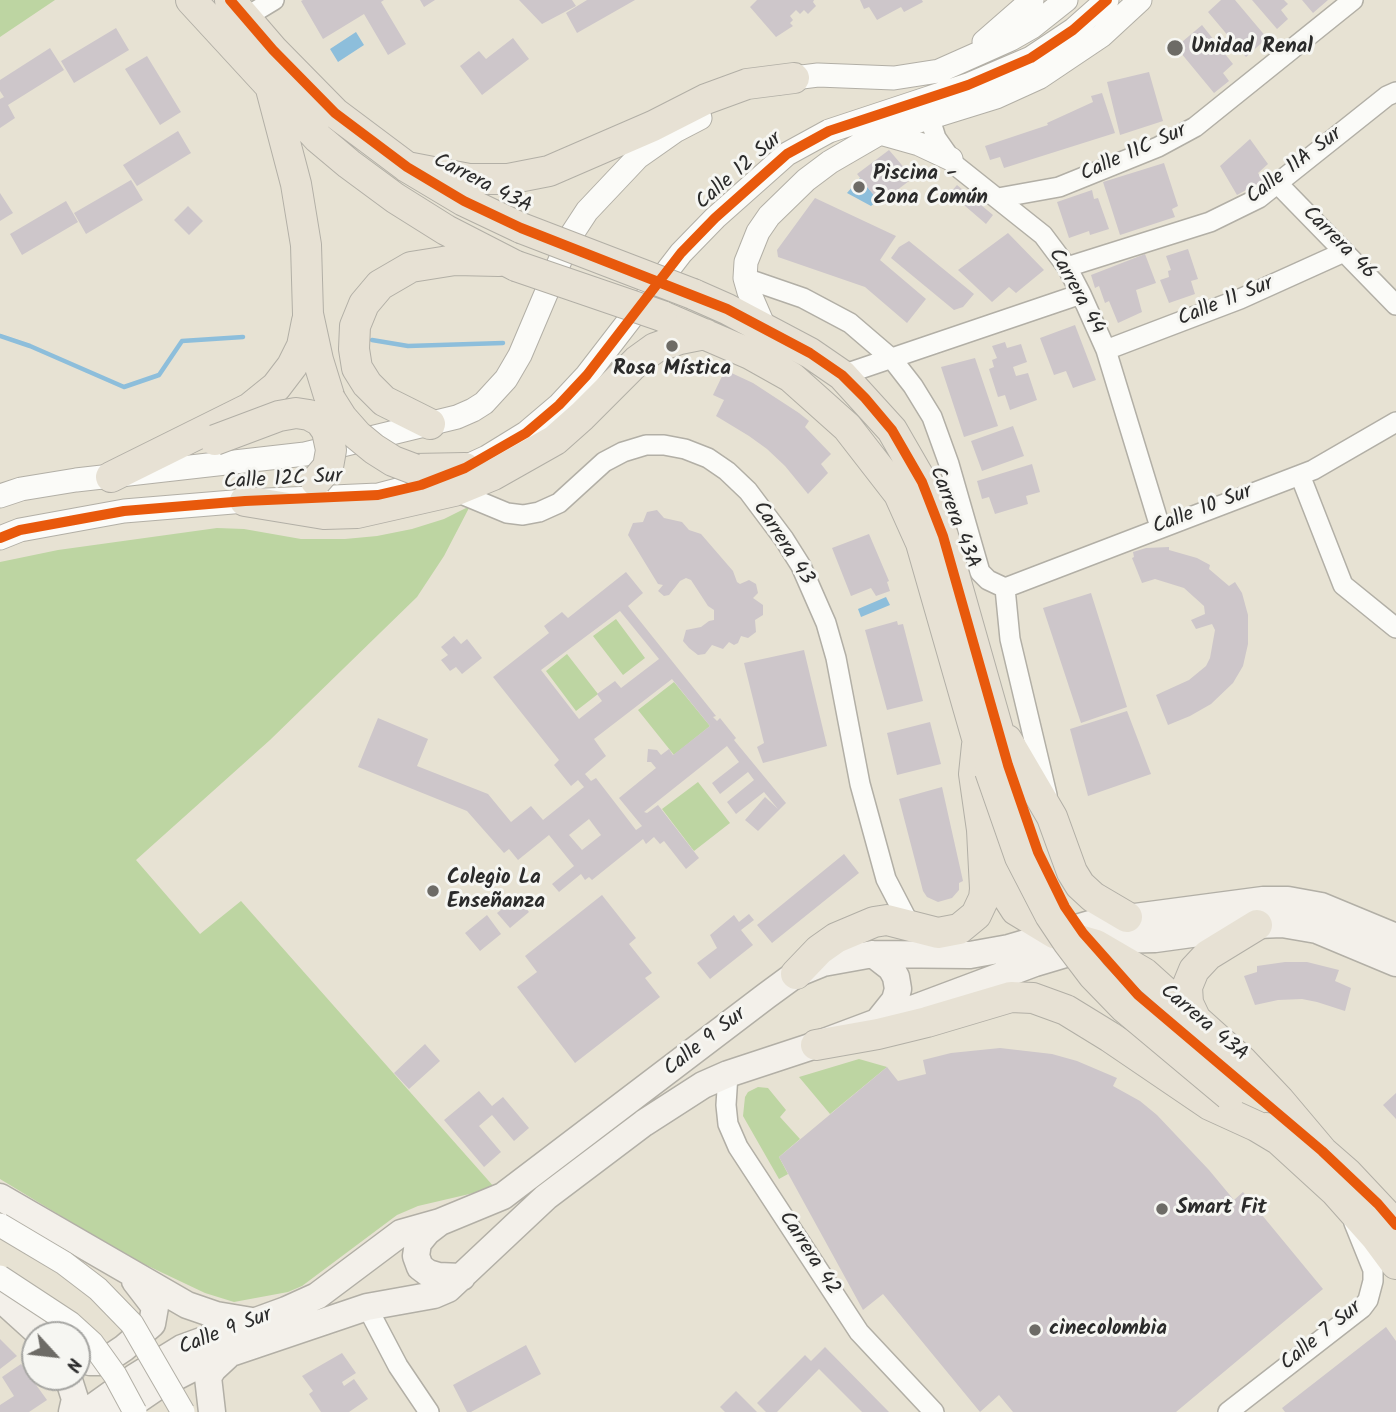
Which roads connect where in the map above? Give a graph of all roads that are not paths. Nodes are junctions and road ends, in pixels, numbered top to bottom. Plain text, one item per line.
1 (191, 0) edge
2 (274, 0) edge
3 (1032, 0) edge
4 (1066, 0) edge
5 (1107, 0) edge
6 (1140, 0) edge
7 (1353, 0) edge
8 (238, 8) edge
9 (953, 66) junction
10 (794, 78) junction
11 (270, 86) junction
12 (1395, 92) edge
13 (926, 109) junction
14 (874, 125) junction
15 (951, 159) junction
16 (407, 167) junction
17 (1278, 184) junction
18 (998, 198) junction
19 (1344, 252) junction
20 (511, 263) junction
21 (1067, 267) junction
22 (745, 278) junction
23 (1081, 294) junction
24 (1396, 305) edge
25 (308, 314) junction
26 (765, 329) junction
27 (705, 334) junction
28 (1106, 351) junction
29 (892, 359) junction
30 (842, 375) junction
31 (1396, 422) edge
32 (430, 424) junction
33 (145, 460) junction
34 (1300, 475) junction
35 (111, 478) junction
36 (471, 478) junction
37 (0, 496) edge
38 (256, 501) junction
39 (494, 506) junction
40 (1160, 527) junction
41 (0, 538) edge
42 (1005, 588) junction
43 (1396, 628) edge
44 (987, 730) junction
45 (1052, 817) junction
46 (982, 830) junction
47 (886, 879) junction
48 (1127, 916) junction
49 (874, 922) junction
50 (1257, 925) junction
51 (911, 927) junction
52 (1054, 933) junction
53 (1396, 937) edge
54 (1096, 945) junction
55 (873, 954) junction
56 (925, 954) junction
57 (1396, 963) edge
58 (796, 974) junction
59 (879, 1020) junction
60 (1197, 1022) junction
61 (816, 1045) junction
62 (728, 1074) junction
63 (1235, 1088) junction
64 (1281, 1141) junction
65 (1322, 1151) junction
66 (0, 1196) edge
67 (1345, 1203) junction
68 (440, 1222) junction
69 (0, 1225) edge
70 (1396, 1225) edge
71 (1396, 1264) edge
72 (122, 1268) junction
73 (0, 1277) edge
74 (462, 1278) junction
75 (0, 1298) edge
76 (367, 1307) junction
77 (25, 1321) edge
78 (252, 1321) junction
79 (228, 1354) junction
80 (91, 1362) edge
81 (72, 1391) edge
82 (72, 1412) edge
83 (86, 1412) edge
84 (120, 1412) edge
85 (135, 1412) edge
86 (169, 1412) edge
87 (183, 1412) edge
88 (195, 1412) edge
89 (212, 1412) edge
90 (429, 1412) edge
91 (934, 1412) edge
92 (1228, 1412) edge

1 - 11 main road, Carrera 43A
2 - 8 street
3 - 9 street
4 - 9 street
5 - 13 street, Calle 12 Sur
6 - 13 street, Calle 12 Sur
7 - 18 street, Calle 11C Sur
8 - 16 main road, Carrera 43A
9 - 10 street
10 - 16 main road
10 - 32 street
11 - 20 main road, Carrera 43A
11 - 25 main road
12 - 17 street, Calle 11A Sur
13 - 14 street, Calle 12 Sur
13 - 15 street, Carrera 44
14 - 15 street
14 - 22 street, Calle 12 Sur
14 - 36 street, Calle 12 Sur
15 - 18 street, Carrera 44
16 - 26 main road, Carrera 43A, bridge
17 - 19 street, Carrera 46
17 - 21 street, Calle 11A Sur
18 - 21 street, Carrera 44
19 - 24 street, Carrera 46
19 - 28 street, Calle 11 Sur
20 - 27 main road, Carrera 43A, bridge
20 - 32 main road
21 - 23 street, Carrera 44
22 - 26 street
22 - 29 street, Carrera 43A
23 - 28 street, Carrera 44
23 - 29 street
25 - 33 main road
25 - 36 main road, bridge
26 - 30 main road, Carrera 43A
27 - 36 main road
27 - 44 main road, Carrera 43A
28 - 40 street, Carrera 44
29 - 30 street
29 - 42 street, Carrera 43A
30 - 44 main road, Carrera 43A
31 - 34 street, Calle 10 Sur
32 - 35 street, Calle 12C Sur
33 - 35 main road
33 - 38 main road, bridge
34 - 40 street, Calle 10 Sur
34 - 43 street
35 - 37 street, Calle 12C Sur
36 - 38 main road
36 - 39 street, Carrera 43
36 - 39 street
38 - 41 street, Calle 12C Sur
39 - 47 street, Carrera 43
40 - 42 street, Calle 10 Sur
42 - 45 street
44 - 45 main road
44 - 46 main road
44 - 63 main road, Carrera 43A
45 - 48 main road
46 - 51 main road
46 - 52 main road
47 - 49 street, Carrera 43
47 - 51 street, Carrera 43
48 - 52 main road, Calle 9 Sur
48 - 53 main road, Calle 9 Sur
49 - 51 main road
49 - 58 main road
50 - 54 main road, Calle 9 Sur
50 - 57 main road, Calle 9 Sur
50 - 60 main road
51 - 56 street, Carrera 43
52 - 54 main road
52 - 56 main road, Calle 9 Sur
54 - 59 main road, Calle 9 Sur
54 - 60 main road
55 - 56 main road, Calle 9 Sur
55 - 58 main road, Calle 9 Sur
55 - 59 main road
58 - 68 main road, Calle 9 Sur
59 - 61 main road, Calle 9 Sur
60 - 65 main road
61 - 62 main road, Calle 9 Sur
61 - 64 main road
62 - 74 main road, Calle 9 Sur
62 - 91 street, Carrera 42
63 - 64 main road, Carrera 43A
63 - 65 main road, Carrera 43A
64 - 67 main road, Carrera 43A
65 - 70 main road, Carrera 43A
66 - 72 main road
67 - 71 main road, Carrera 43A
67 - 92 street, Calle 7 Sur
68 - 74 main road
68 - 78 main road, Calle 9 Sur
69 - 87 street, bridge
72 - 78 main road
72 - 80 main road
73 - 85 street, bridge
74 - 76 main road, Calle 9 Sur
75 - 77 main road
76 - 79 main road, Calle 9 Sur
76 - 90 street
78 - 83 main road, Calle 9 Sur
79 - 84 main road, Calle 9 Sur
79 - 89 main road
81 - 82 main road
86 - 88 main road

